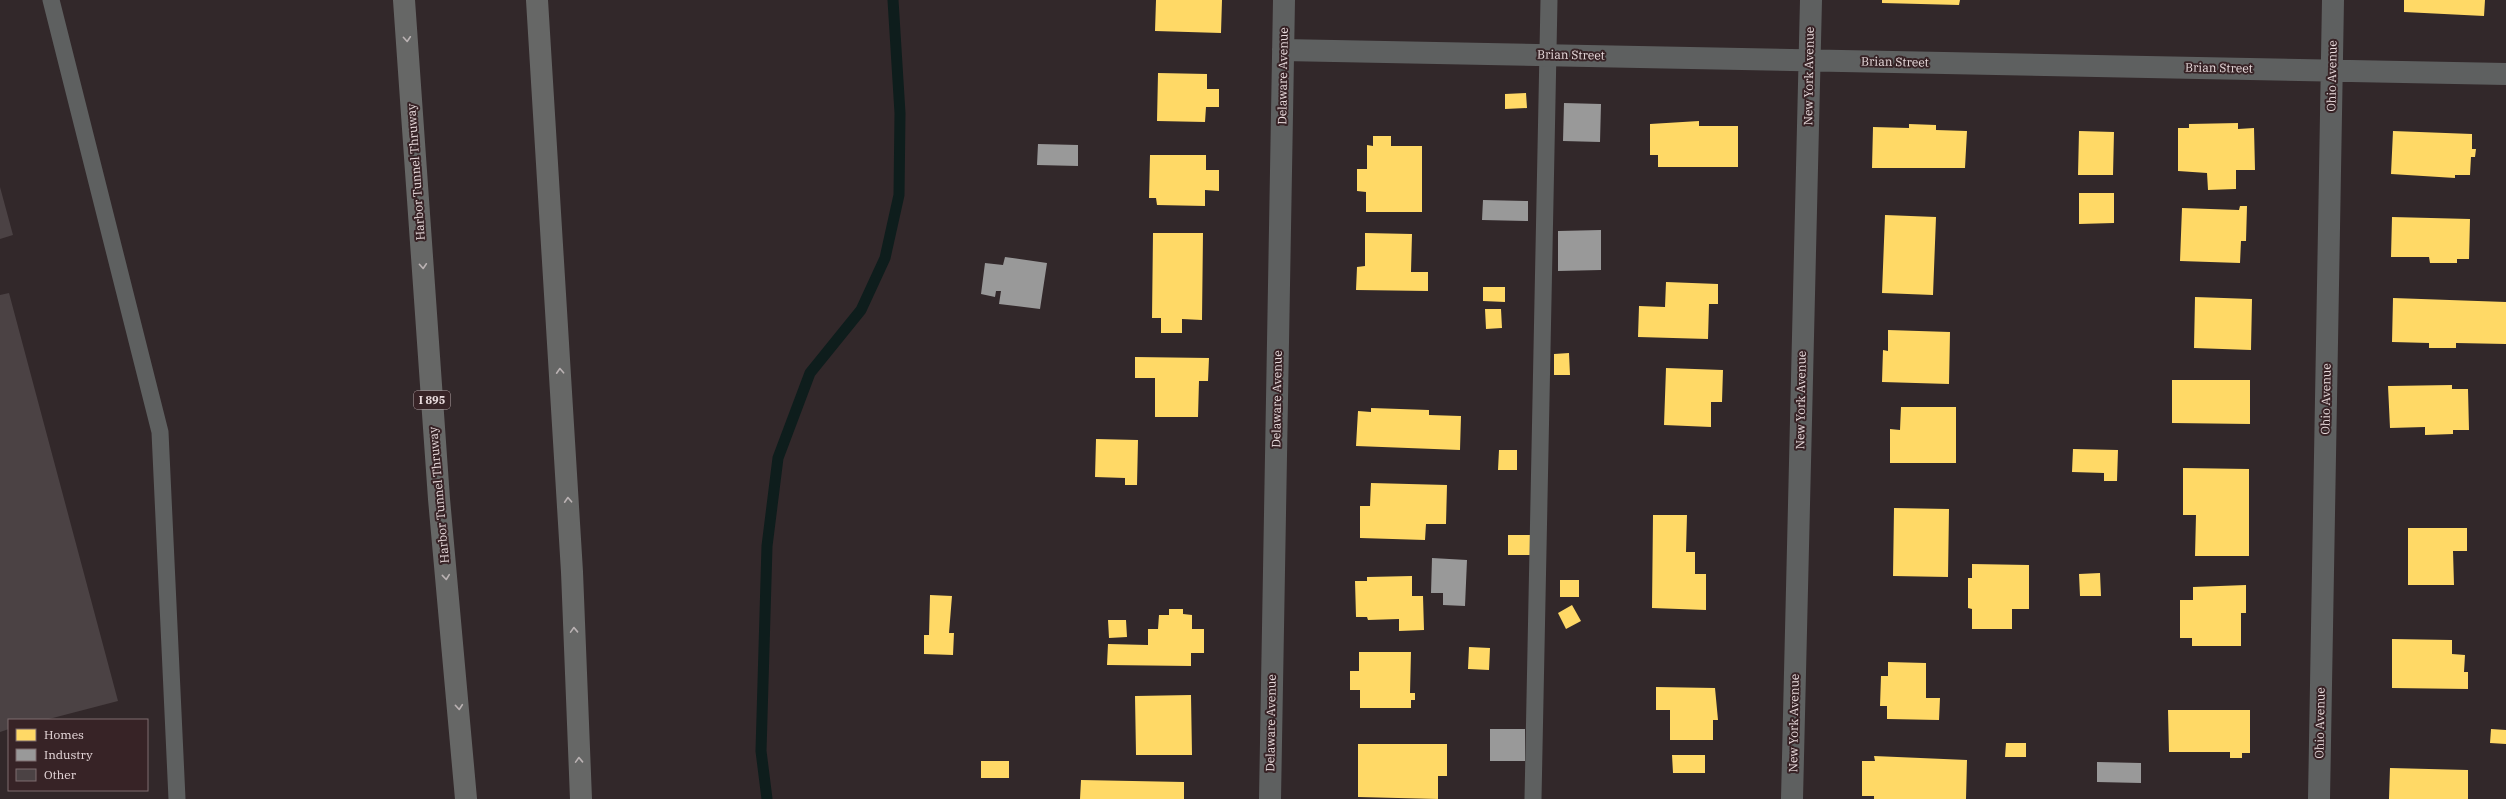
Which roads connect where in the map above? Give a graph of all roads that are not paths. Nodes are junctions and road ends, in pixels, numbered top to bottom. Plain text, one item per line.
1 (51, 0) edge
2 (404, 0) edge
3 (537, 0) edge
4 (1284, 0) edge
5 (1549, 0) edge
6 (1811, 0) edge
7 (2333, 0) edge
8 (1283, 50) junction
9 (1547, 55) junction
10 (1809, 60) junction
11 (2332, 70) junction
12 (2506, 74) edge
13 (177, 799) edge
14 (466, 799) edge
15 (581, 799) edge
16 (1270, 799) edge
17 (1533, 799) edge
18 (1792, 799) edge
19 (2319, 799) edge

1 - 13 lane
2 -> 14 highway, Harbor Tunnel Thruway / I 895
15 -> 3 highway
4 - 8 street, Delaware Avenue
5 - 9 lane
6 - 10 street, New York Avenue
7 - 11 street, Ohio Avenue
8 - 9 street, Brian Street
8 - 16 street, Delaware Avenue
9 - 10 street, Brian Street
9 - 17 lane
10 - 11 street, Brian Street
10 - 18 street, New York Avenue
11 - 12 street, Brian Street
11 - 19 street, Ohio Avenue

